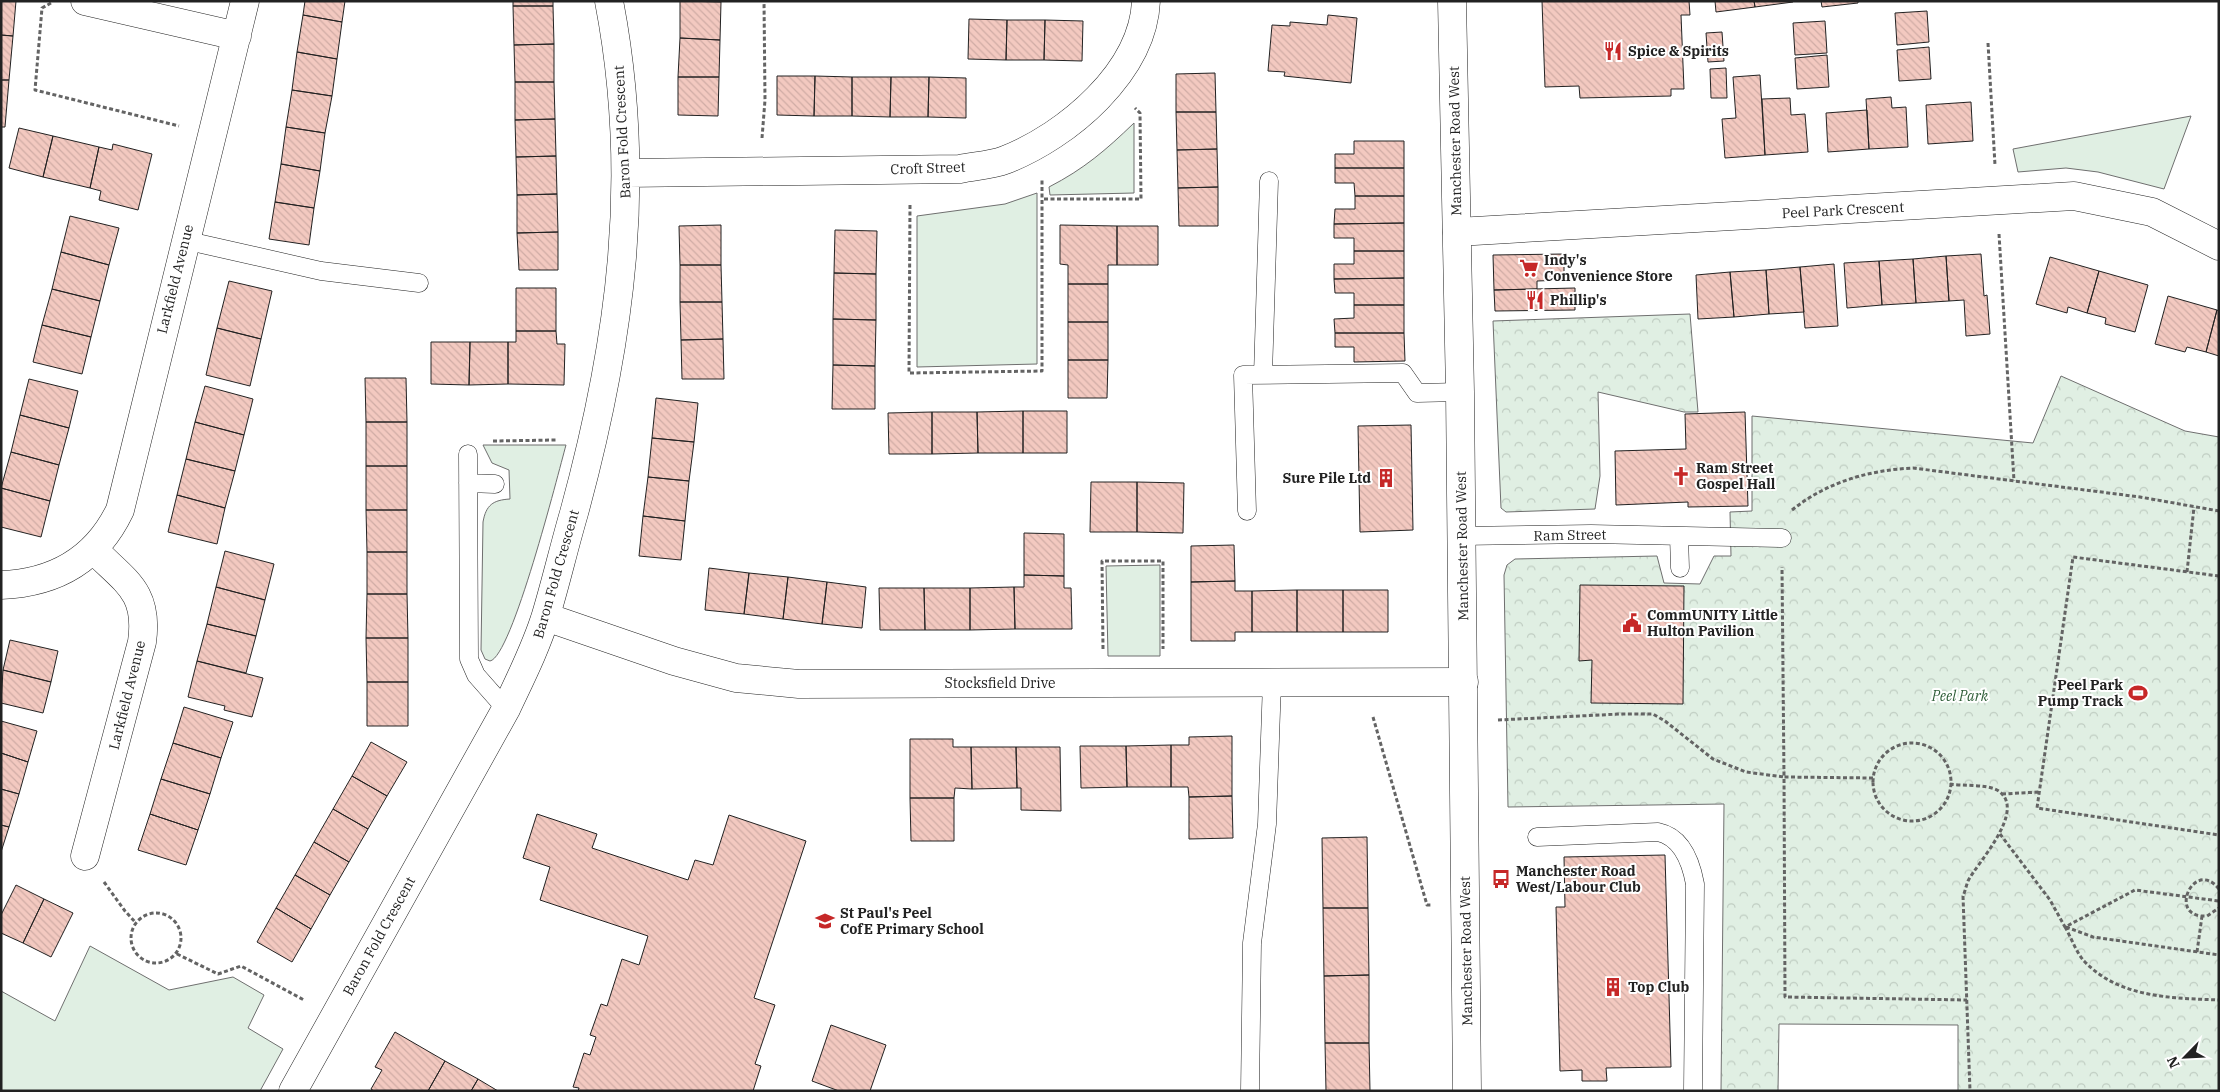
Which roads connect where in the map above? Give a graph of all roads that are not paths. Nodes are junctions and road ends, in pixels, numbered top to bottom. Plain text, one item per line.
1 (85, 1) edge
2 (244, 1) edge
3 (609, 1) edge
4 (1146, 1) edge
5 (1452, 1) edge
6 (237, 36) junction
7 (627, 172) junction
8 (1269, 181) dead end
9 (1457, 232) junction
10 (184, 240) junction
11 (2219, 246) edge
12 (419, 283) dead end
13 (1263, 375) junction
14 (1460, 392) junction
15 (468, 454) road end
16 (468, 483) junction
17 (495, 484) dead end
18 (1247, 511) dead end
19 (1461, 536) junction
20 (1679, 536) junction
21 (1782, 538) road end
22 (94, 550) junction
23 (1680, 568) dead end
24 (1, 585) edge
25 (546, 617) junction
26 (1272, 682) junction
27 (1464, 682) junction
28 (506, 709) junction
29 (1538, 837) dead end
30 (85, 856) road end
31 (293, 1091) edge
32 (1250, 1091) edge
33 (1467, 1091) edge
34 (1693, 1091) edge

1 - 6 street
2 - 6 street, Larkfield Avenue
3 - 7 street, Baron Fold Crescent
4 - 7 street, Croft Street
5 - 9 street, Manchester Road West
6 - 10 street, Larkfield Avenue
7 - 25 street, Baron Fold Crescent
8 - 13 lane
9 - 11 street, Peel Park Crescent
9 - 14 street, Manchester Road West
10 - 12 lane
10 - 22 street, Larkfield Avenue
13 - 14 lane
13 - 18 lane
14 - 19 street, Manchester Road West
15 - 16 lane
16 - 17 lane
16 - 28 lane
19 - 20 lane, Ram Street
19 - 27 street, Manchester Road West
20 - 21 lane, Ram Street
20 - 23 lane
22 - 24 street, Larkfield Avenue
22 - 30 street, Larkfield Avenue
25 - 26 street, Stocksfield Drive
25 - 28 street, Baron Fold Crescent
26 - 27 street, Stocksfield Drive
26 - 32 lane
27 - 33 street, Manchester Road West
28 - 31 street, Baron Fold Crescent
29 - 34 lane

